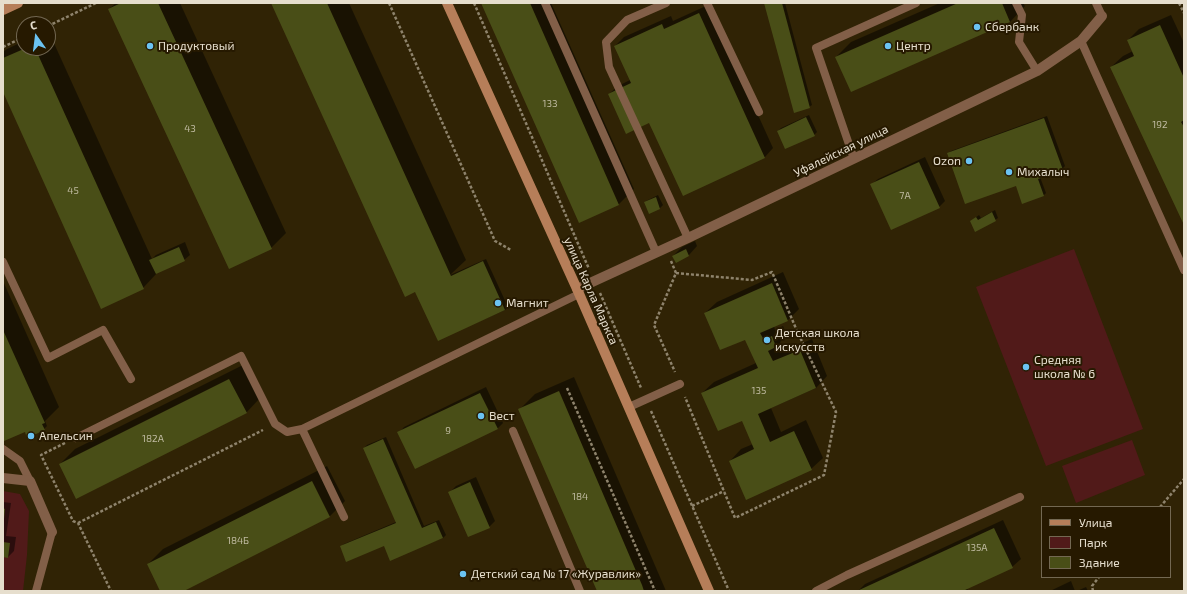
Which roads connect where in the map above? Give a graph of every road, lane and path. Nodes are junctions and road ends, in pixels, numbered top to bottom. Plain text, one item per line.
1 (18, 3) edge
2 (96, 3) edge
3 (388, 3) edge
4 (446, 3) edge
5 (474, 3) edge
6 (545, 3) edge
7 (666, 3) edge
8 (707, 3) edge
9 (916, 3) edge
10 (1016, 3) edge
11 (1096, 3) edge
12 (1179, 3) edge
13 (3, 10) edge
14 (1184, 13) edge
15 (1102, 16) joint
16 (56, 22) edge
17 (16, 41) edge
18 (1081, 41) junction
19 (3, 47) edge
20 (1037, 71) junction
21 (759, 112) dead end
22 (854, 159) junction
23 (688, 238) junction
24 (511, 250) dead end
25 (656, 252) junction
26 (669, 257) dead end
27 (3, 262) edge
28 (1184, 270) edge
29 (676, 273) junction
30 (594, 280) junction
31 (578, 291) junction
32 (131, 379) dead end
33 (680, 384) junction
34 (567, 388) dead end
35 (646, 399) junction
36 (628, 407) junction
37 (275, 424) junction
38 (302, 429) junction
39 (513, 431) dead end
40 (76, 438) joint
41 (3, 450) edge
42 (3, 478) edge
43 (1184, 479) edge
44 (30, 481) junction
45 (724, 491) junction
46 (1020, 497) dead end
47 (692, 506) junction
48 (1161, 506) edge
49 (344, 517) dead end
50 (78, 523) junction
51 (52, 532) joint
52 (1098, 578) edge
53 (36, 591) edge
54 (111, 591) edge
55 (580, 591) edge
56 (655, 591) edge
57 (709, 591) edge
58 (729, 591) edge
59 (816, 591) edge
60 (1093, 591) edge

1 - 13 street
2 - 16 path
3 - 24 path
4 - 31 street, улица Карла Маркса
5 - 30 path
6 - 25 lane
7 - 23 lane
8 - 21 lane
9 - 22 lane
10 - 20 lane
11 - 15 lane
12 - 14 path
15 - 18 street, Уфалейская улица
17 - 19 path
18 - 20 street, Уфалейская улица
18 - 28 lane
20 - 22 street, Уфалейская улица
22 - 23 street, Уфалейская улица
23 - 25 street, Уфалейская улица
25 - 30 street, Уфалейская улица
26 - 29 path
27 - 32 lane
29 - 33 path
29 - 45 path
30 - 31 street, Уфалейская улица
30 - 35 path
31 - 36 street, улица Карла Маркса
31 - 38 lane
33 - 35 lane
33 - 45 path
34 - 56 path
35 - 36 lane
35 - 47 path
36 - 57 street, улица Карла Маркса
37 - 38 lane
37 - 40 lane
37 - 50 path
38 - 49 lane
39 - 55 lane
40 - 50 path
41 - 44 lane
42 - 44 street
43 - 48 path
44 - 51 street
45 - 47 path
46 - 59 lane
47 - 58 path
50 - 54 path
51 - 53 lane
52 - 60 path

